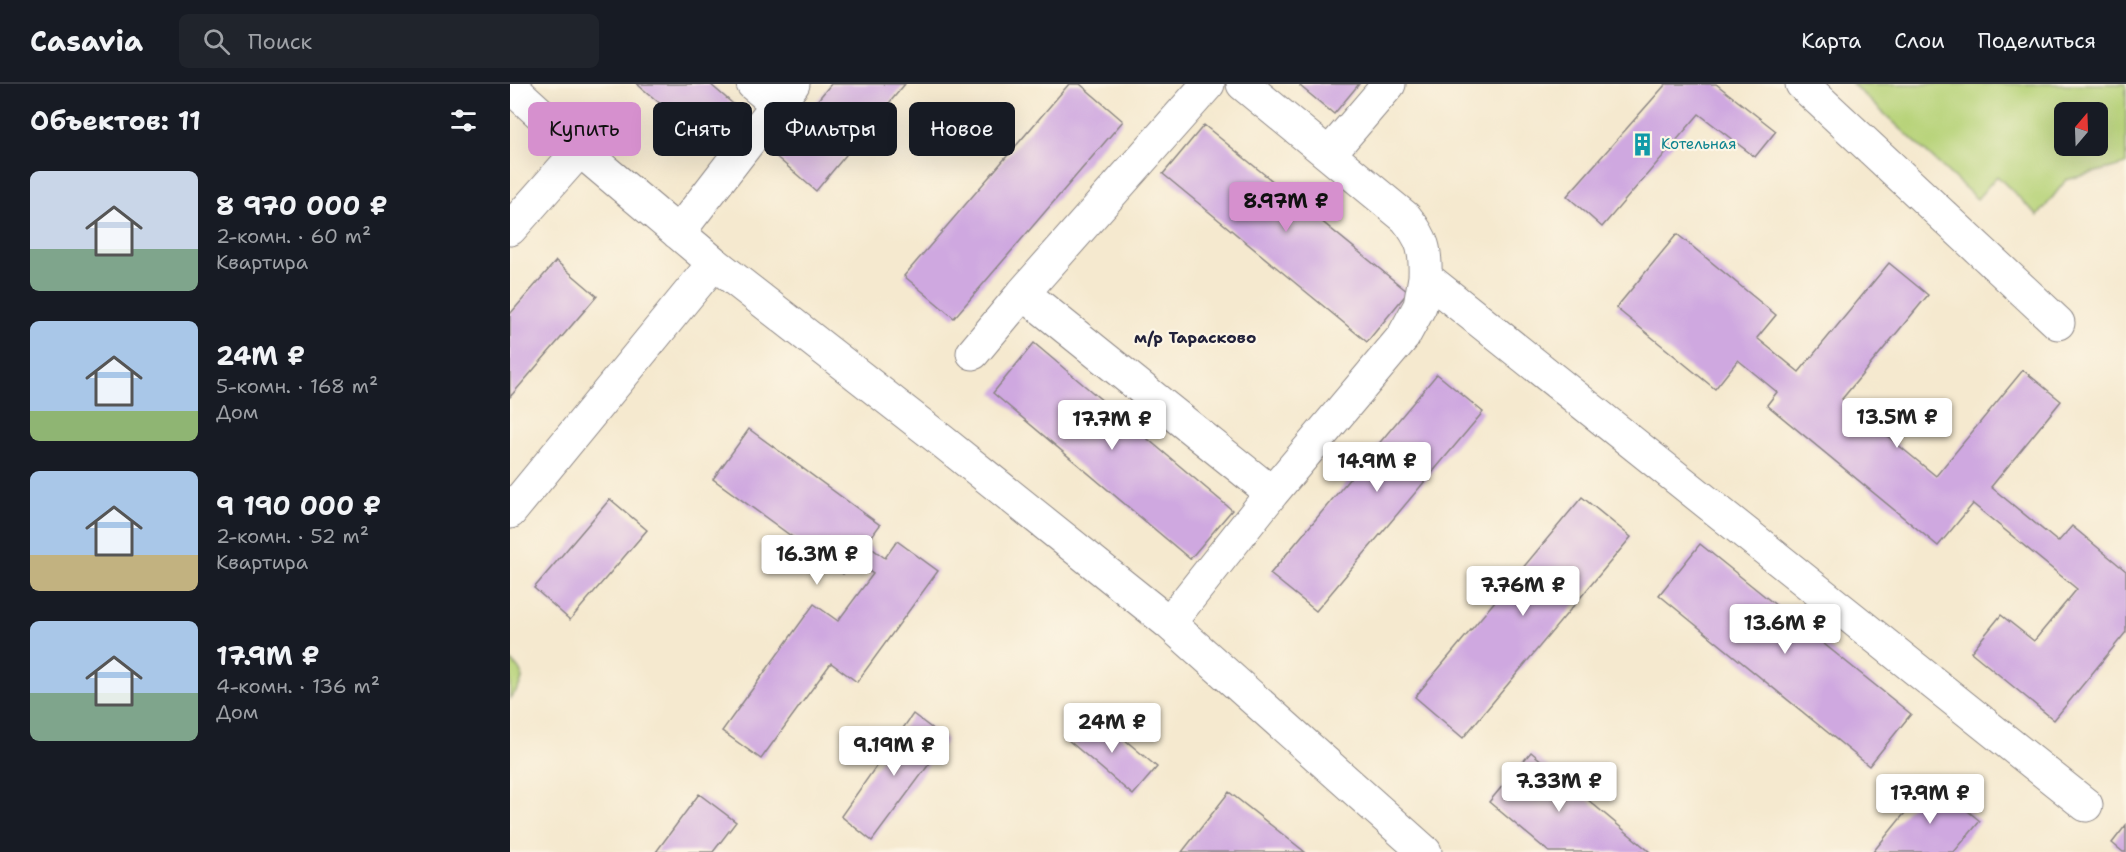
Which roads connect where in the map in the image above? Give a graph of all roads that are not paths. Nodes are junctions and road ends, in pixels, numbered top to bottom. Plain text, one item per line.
1 (1208, 84) edge
2 (1243, 84) edge
3 (1389, 84) edge
4 (1802, 84) edge
5 (510, 86) edge
6 (774, 91) edge
7 (528, 102) edge
8 (1329, 154) junction
9 (575, 156) edge
10 (587, 156) edge
11 (510, 229) edge
12 (678, 233) junction
13 (714, 263) junction
14 (1425, 277) junction
15 (1023, 293) junction
16 (2058, 323) dead end
17 (973, 353) dead end
18 (1272, 494) junction
19 (510, 512) edge
20 (1169, 623) junction
21 (2086, 805) dead end
22 (1425, 852) edge

1 - 15 street
2 - 8 street
3 - 8 street
4 - 16 street
5 - 7 street
6 - 12 street
8 - 14 street
9 - 11 street
10 - 12 street
12 - 13 street
13 - 19 street
13 - 20 street
14 - 18 street
14 - 21 street
15 - 17 street
15 - 18 street
18 - 20 street
20 - 22 street

